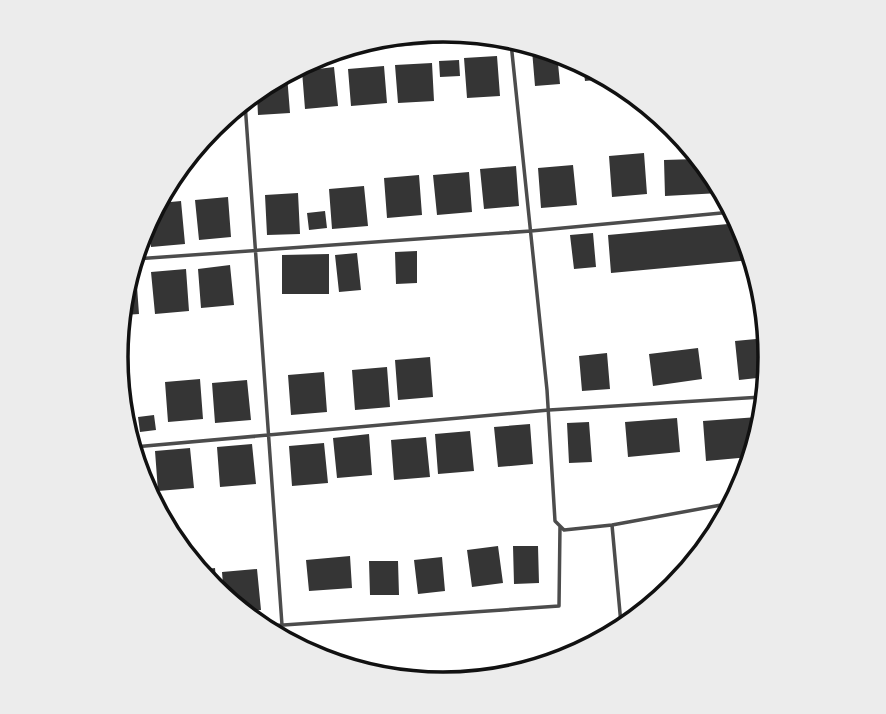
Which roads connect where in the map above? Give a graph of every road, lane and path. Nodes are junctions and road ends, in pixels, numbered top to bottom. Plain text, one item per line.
1 (512, 50) edge
2 (246, 111) edge
3 (723, 213) edge
4 (531, 231) junction
5 (258, 250) junction
6 (144, 258) edge
7 (755, 397) edge
8 (549, 410) junction
9 (269, 435) junction
10 (141, 446) edge
11 (721, 505) edge
12 (612, 525) junction
13 (560, 526) junction
14 (620, 617) edge
15 (278, 625) edge
16 (282, 625) junction

1 - 4 lane
2 - 5 lane
3 - 4 lane
4 - 5 lane
4 - 8 lane
5 - 6 lane
5 - 9 lane
7 - 8 lane
8 - 9 lane
8 - 13 lane
9 - 10 lane
9 - 16 lane
11 - 12 lane
12 - 13 lane
12 - 14 lane
13 - 16 lane
15 - 16 lane

